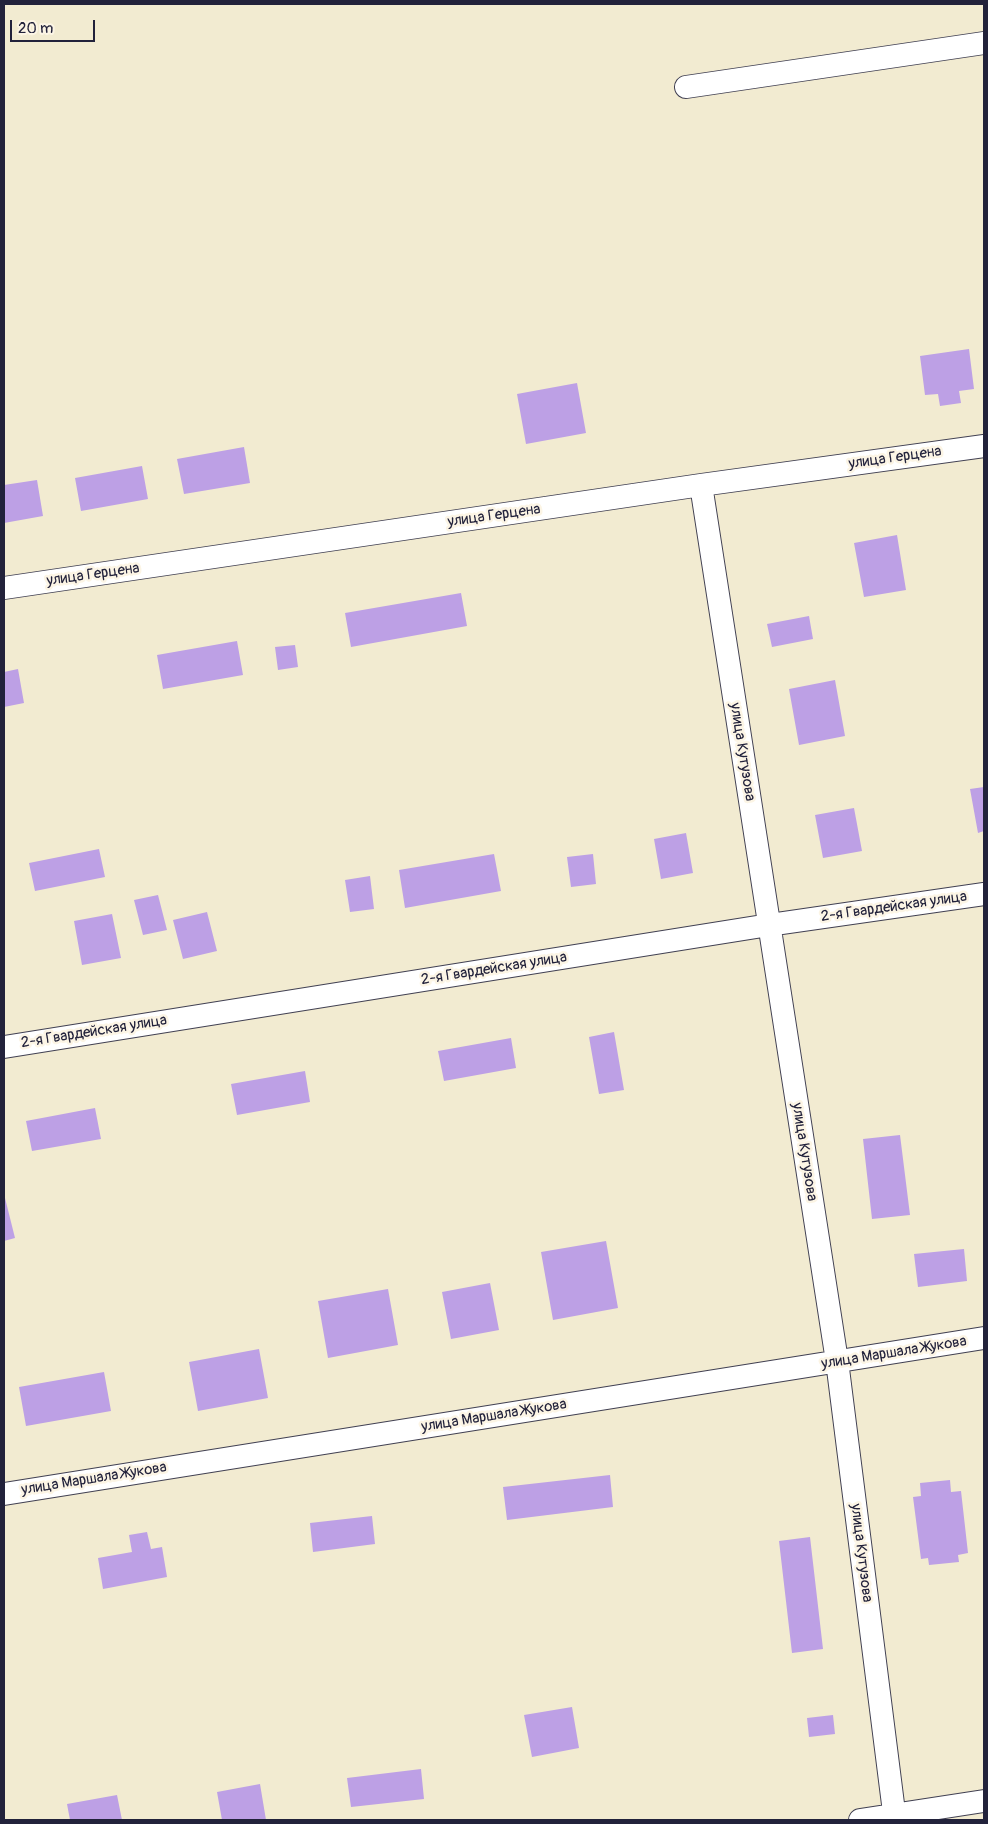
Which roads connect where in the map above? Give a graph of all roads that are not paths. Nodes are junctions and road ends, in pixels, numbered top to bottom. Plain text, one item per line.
1 (984, 43) edge
2 (686, 87) dead end
3 (984, 446) edge
4 (701, 485) junction
5 (4, 588) edge
6 (984, 894) edge
7 (769, 925) junction
8 (4, 1047) edge
9 (984, 1338) edge
10 (837, 1361) junction
11 (4, 1494) edge
12 (984, 1802) edge
13 (895, 1818) edge
14 (860, 1820) edge

1 - 2 street
3 - 4 street, улица Герцена
4 - 5 street, улица Герцена
4 - 7 street, улица Кутузова
6 - 7 street, 2-я Гвардейская улица
7 - 8 street, 2-я Гвардейская улица
7 - 10 street, улица Кутузова
9 - 10 street, улица Маршала Жукова
10 - 11 street, улица Маршала Жукова
10 - 13 street, улица Кутузова
12 - 13 street
13 - 14 street

